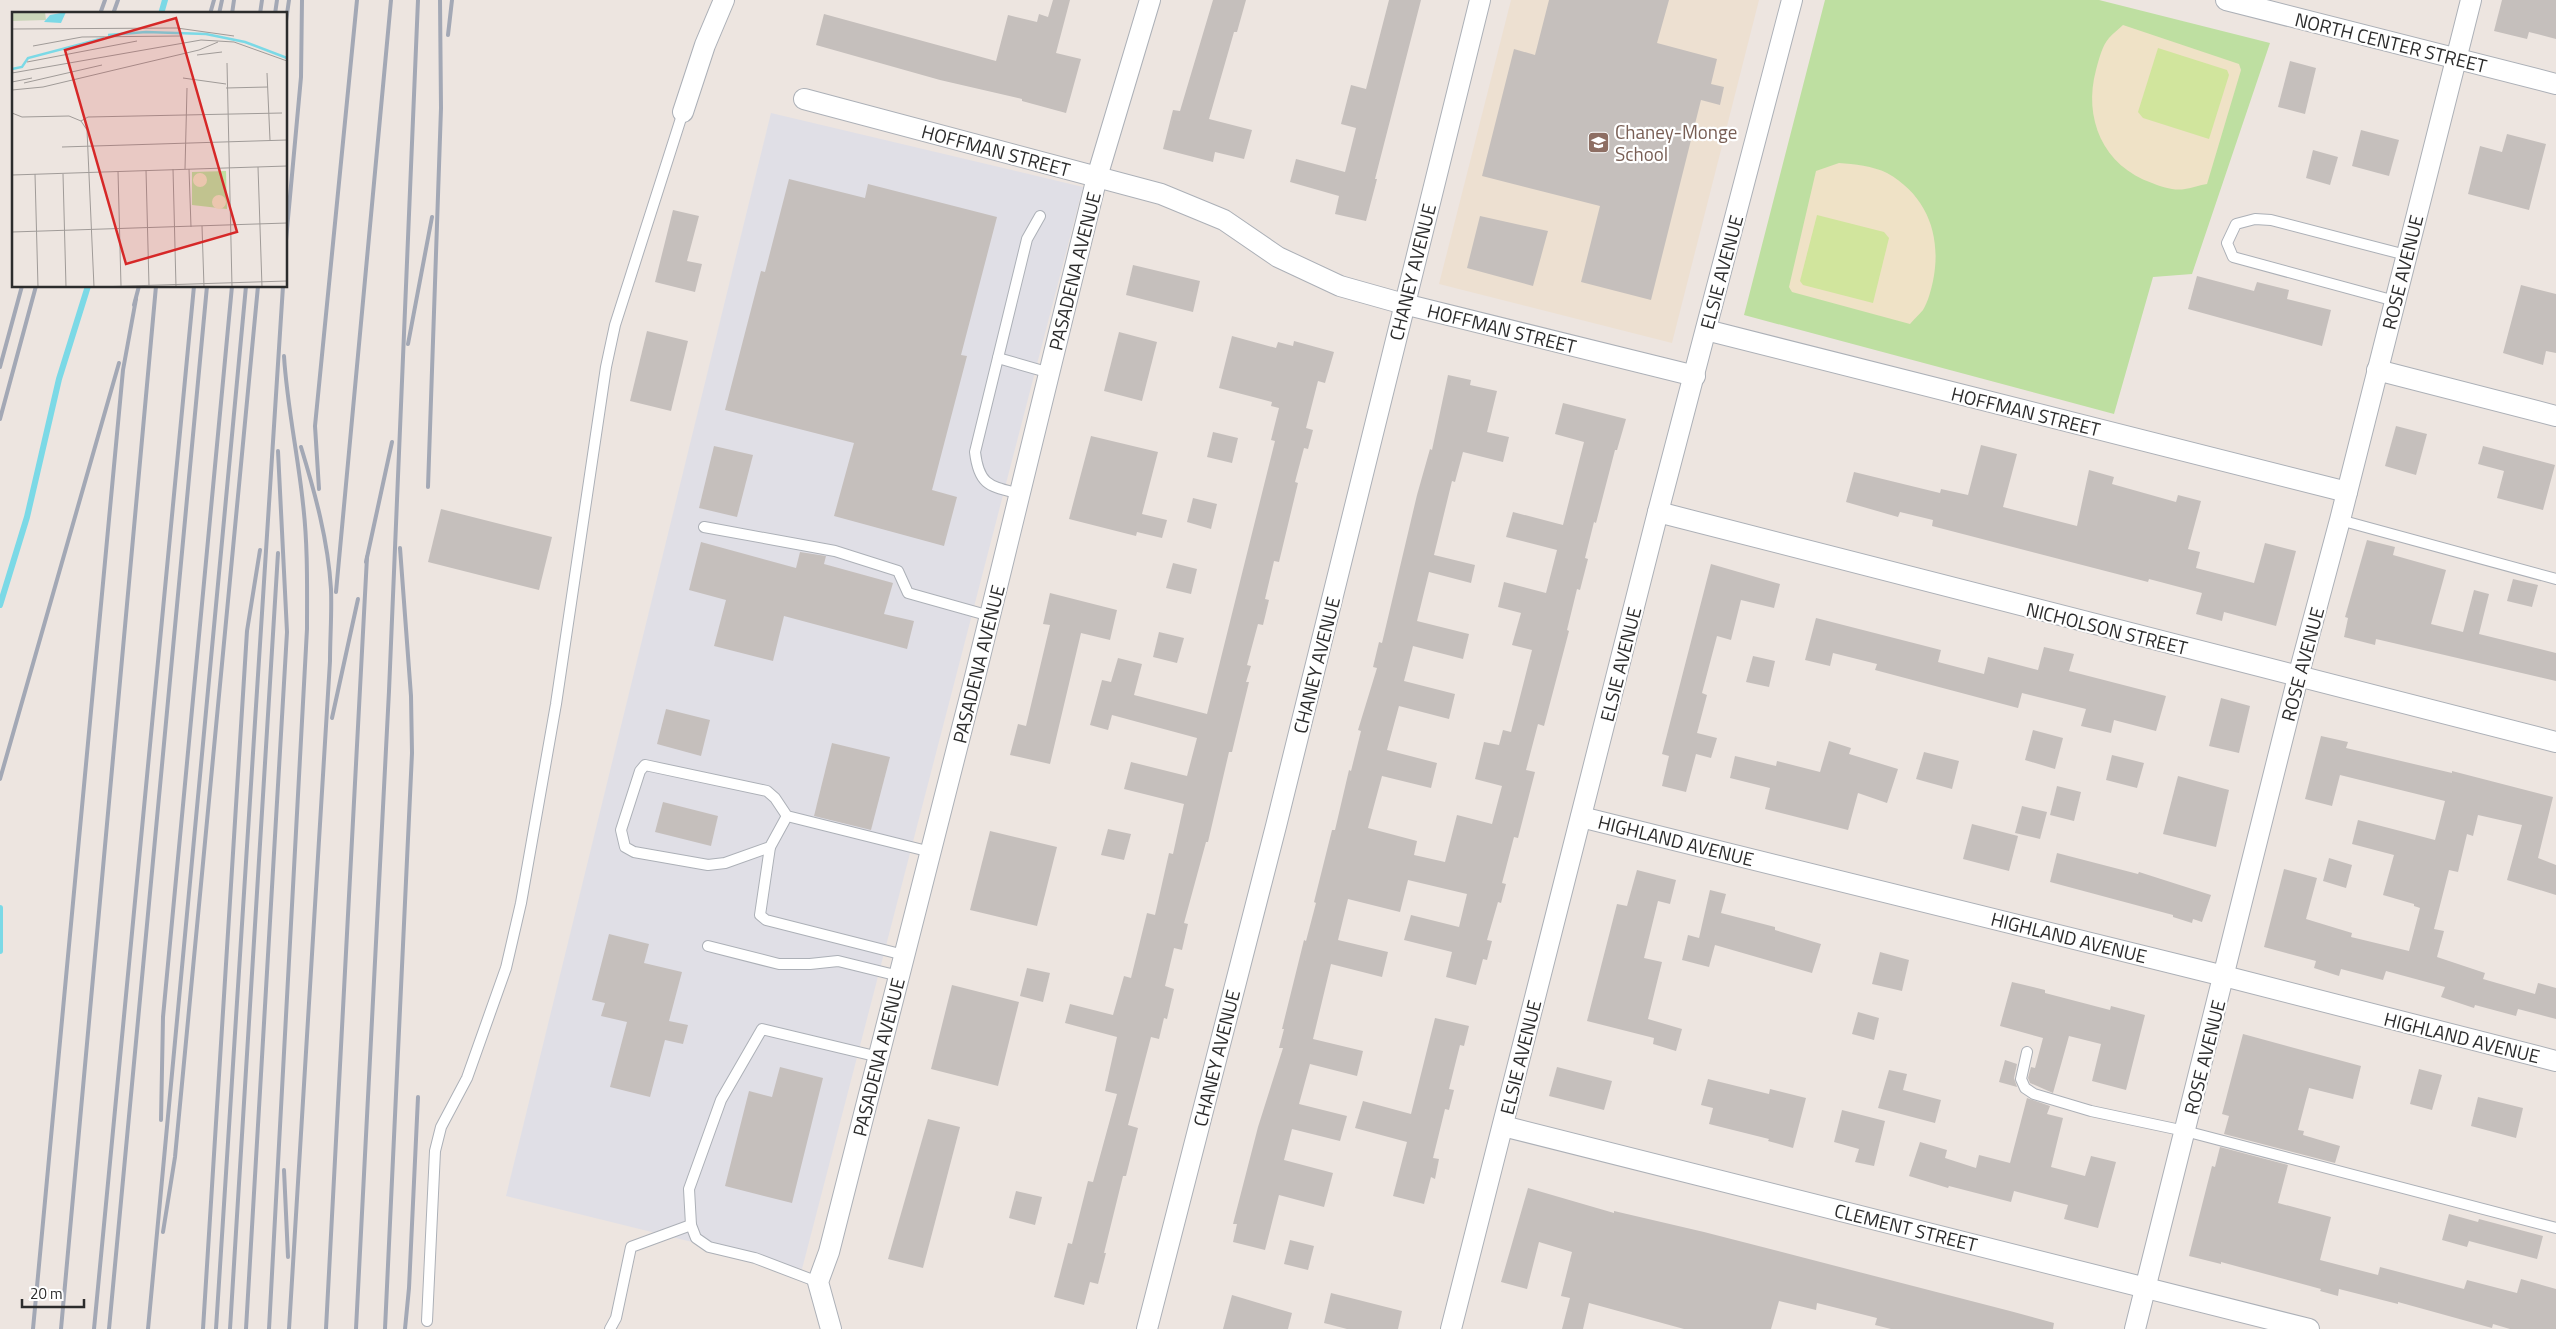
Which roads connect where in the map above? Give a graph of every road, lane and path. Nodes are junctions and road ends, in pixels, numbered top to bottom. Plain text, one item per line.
1 (724, 0) edge
2 (1150, 0) edge
3 (1480, 0) edge
4 (1792, 0) edge
5 (2226, 0) edge
6 (2471, 0) edge
7 (2456, 59) junction
8 (2556, 84) edge
9 (804, 99) dead end
10 (684, 112) joint
11 (1097, 177) junction
12 (1040, 216) dead end
13 (2406, 255) junction
14 (2395, 301) junction
15 (1404, 304) junction
16 (1706, 330) junction
17 (998, 358) junction
18 (2377, 370) junction
19 (1050, 373) junction
20 (1695, 376) junction
21 (2556, 416) edge
22 (2346, 492) junction
23 (1020, 494) junction
24 (1658, 512) junction
25 (2340, 520) junction
26 (704, 527) dead end
27 (2556, 579) edge
28 (990, 616) junction
29 (2298, 677) junction
30 (2556, 742) edge
31 (787, 816) junction
32 (1581, 817) junction
33 (770, 847) junction
34 (931, 852) junction
35 (708, 946) dead end
36 (904, 955) junction
37 (899, 976) junction
38 (2224, 976) junction
39 (2027, 1052) dead end
40 (878, 1057) junction
41 (2556, 1061) edge
42 (1502, 1126) junction
43 (2185, 1131) junction
44 (691, 1225) junction
45 (2556, 1228) edge
46 (818, 1282) junction
47 (2146, 1287) junction
48 (427, 1321) dead end
49 (610, 1329) edge
50 (831, 1329) edge
51 (1147, 1329) edge
52 (1452, 1329) edge
53 (2135, 1329) edge
54 (2309, 1329) edge

1 - 10 street
2 - 11 street, PASADENA AVENUE
3 - 15 street, CHANEY AVENUE
4 - 16 street, ELSIE AVENUE
5 - 7 street, NORTH CENTER STREET
6 - 7 street, ROSE AVENUE
7 - 8 street, NORTH CENTER STREET
7 - 13 street, ROSE AVENUE
9 - 11 street, HOFFMAN STREET
10 - 48 lane
11 - 15 street, HOFFMAN STREET
11 - 19 street, PASADENA AVENUE
12 - 17 lane
13 - 14 street, ROSE AVENUE
13 - 14 lane
14 - 18 street, ROSE AVENUE
15 - 20 street, HOFFMAN STREET
15 - 51 street, CHANEY AVENUE
16 - 20 street, ELSIE AVENUE
16 - 22 street, HOFFMAN STREET
17 - 19 lane
17 - 23 lane
18 - 21 street
18 - 22 street, ROSE AVENUE
19 - 23 street, PASADENA AVENUE
20 - 24 street, ELSIE AVENUE
22 - 25 street, ROSE AVENUE
23 - 28 street, PASADENA AVENUE
24 - 29 street, NICHOLSON STREET
24 - 32 street, ELSIE AVENUE
25 - 27 lane
25 - 29 street, ROSE AVENUE
26 - 28 lane
28 - 34 street, PASADENA AVENUE
29 - 30 street, NICHOLSON STREET
29 - 38 street, ROSE AVENUE
31 - 33 lane
31 - 33 lane
31 - 34 lane
32 - 38 street, HIGHLAND AVENUE
32 - 42 street, ELSIE AVENUE
33 - 36 lane
34 - 36 street, PASADENA AVENUE
35 - 37 lane
36 - 37 street, PASADENA AVENUE
37 - 40 street, PASADENA AVENUE
38 - 41 street, HIGHLAND AVENUE
38 - 43 street, ROSE AVENUE
39 - 43 lane
40 - 44 lane
40 - 46 street, PASADENA AVENUE
42 - 47 street, CLEMENT STREET
42 - 52 street, ELSIE AVENUE
43 - 45 lane
43 - 47 street, ROSE AVENUE
44 - 46 lane
44 - 49 lane
46 - 50 street
47 - 53 street, ROSE AVENUE
47 - 54 street, CLEMENT STREET

